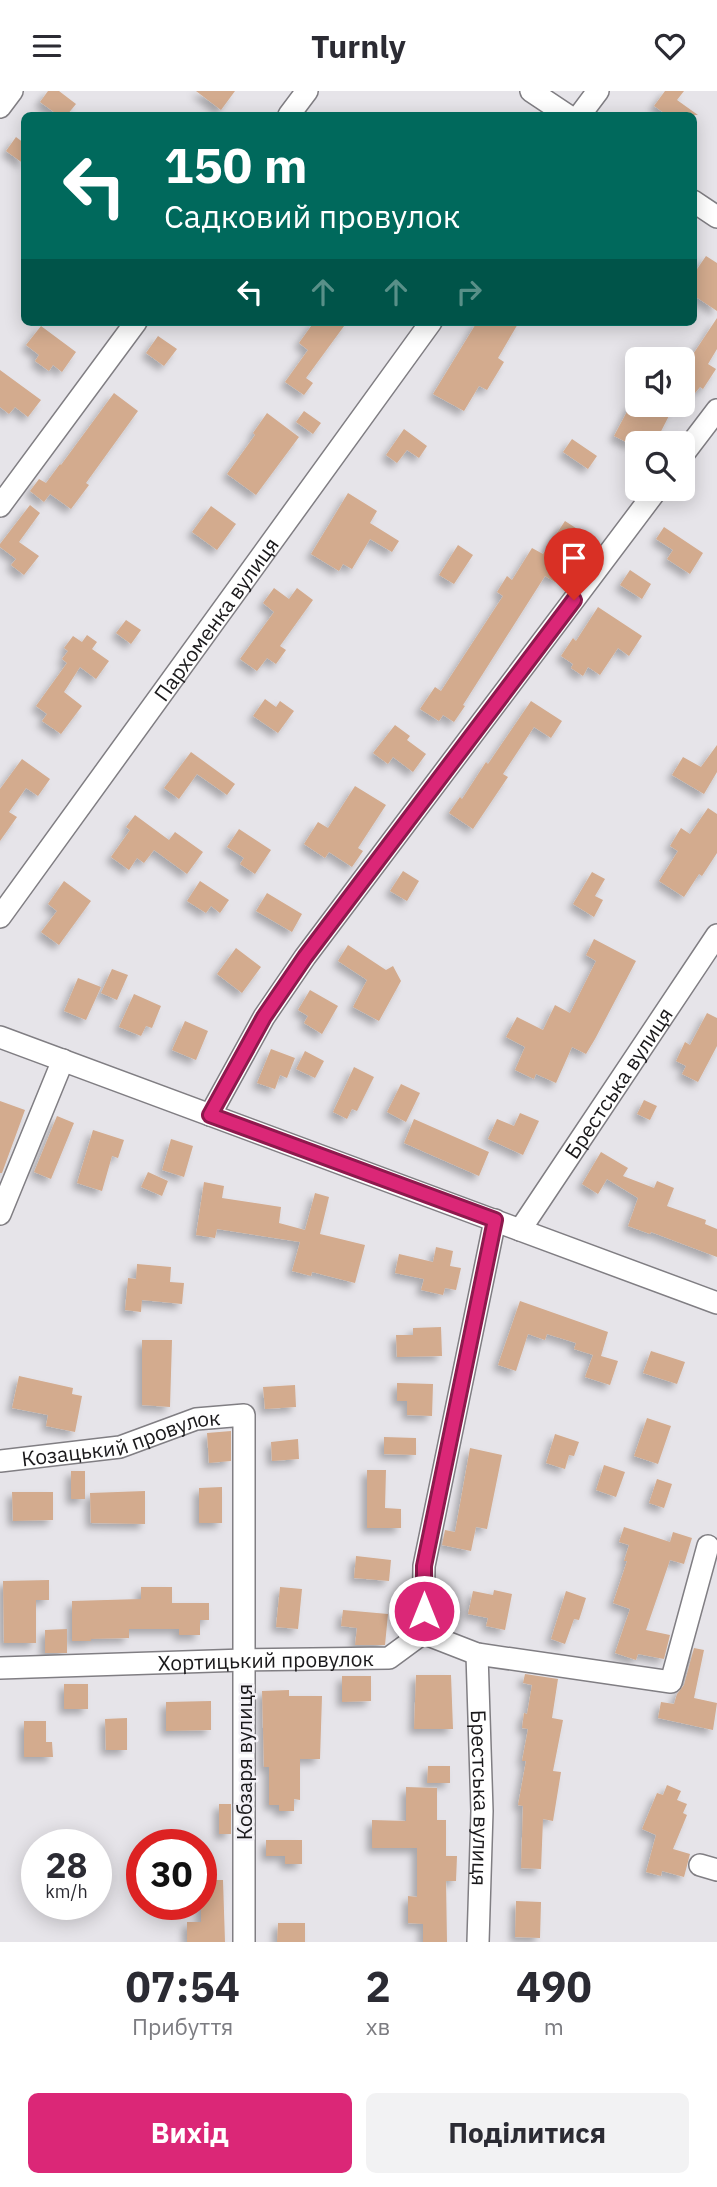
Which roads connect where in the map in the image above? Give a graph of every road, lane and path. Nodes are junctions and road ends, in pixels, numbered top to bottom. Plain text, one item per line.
1 (12, 91) edge
2 (307, 91) edge
3 (531, 91) edge
4 (598, 91) edge
5 (0, 107) edge
6 (291, 112) edge
7 (562, 112) edge
8 (582, 112) edge
9 (697, 204) edge
10 (717, 217) edge
11 (133, 326) edge
12 (427, 326) edge
13 (715, 417) edge
14 (695, 441) edge
15 (648, 501) edge
16 (0, 506) edge
17 (0, 917) edge
18 (717, 935) edge
19 (0, 1037) edge
20 (64, 1060) junction
21 (210, 1115) junction
22 (0, 1214) edge
23 (495, 1220) junction
24 (520, 1230) junction
25 (717, 1303) edge
26 (243, 1415) joint
27 (0, 1461) edge
28 (708, 1546) dead end
29 (423, 1633) junction
30 (477, 1654) junction
31 (244, 1660) junction
32 (0, 1668) edge
33 (244, 1942) edge
34 (478, 1942) edge

1 - 5 street
2 - 6 street
3 - 7 street
4 - 8 street
9 - 10 street
11 - 16 street
12 - 17 street, Пархоменка вулиця
13 - 14 street
15 - 21 street
18 - 24 street, Брестська вулиця
19 - 20 street
20 - 21 street
20 - 22 street
21 - 23 street
23 - 24 street
23 - 29 street
24 - 25 street
26 - 27 street, Козацький провулок
26 - 31 street, Кобзаря вулиця
28 - 30 street
29 - 30 street
29 - 31 street, Хортицький провулок
30 - 34 street, Брестська вулиця
31 - 32 street, Хортицький провулок
31 - 33 street, Кобзаря вулиця

